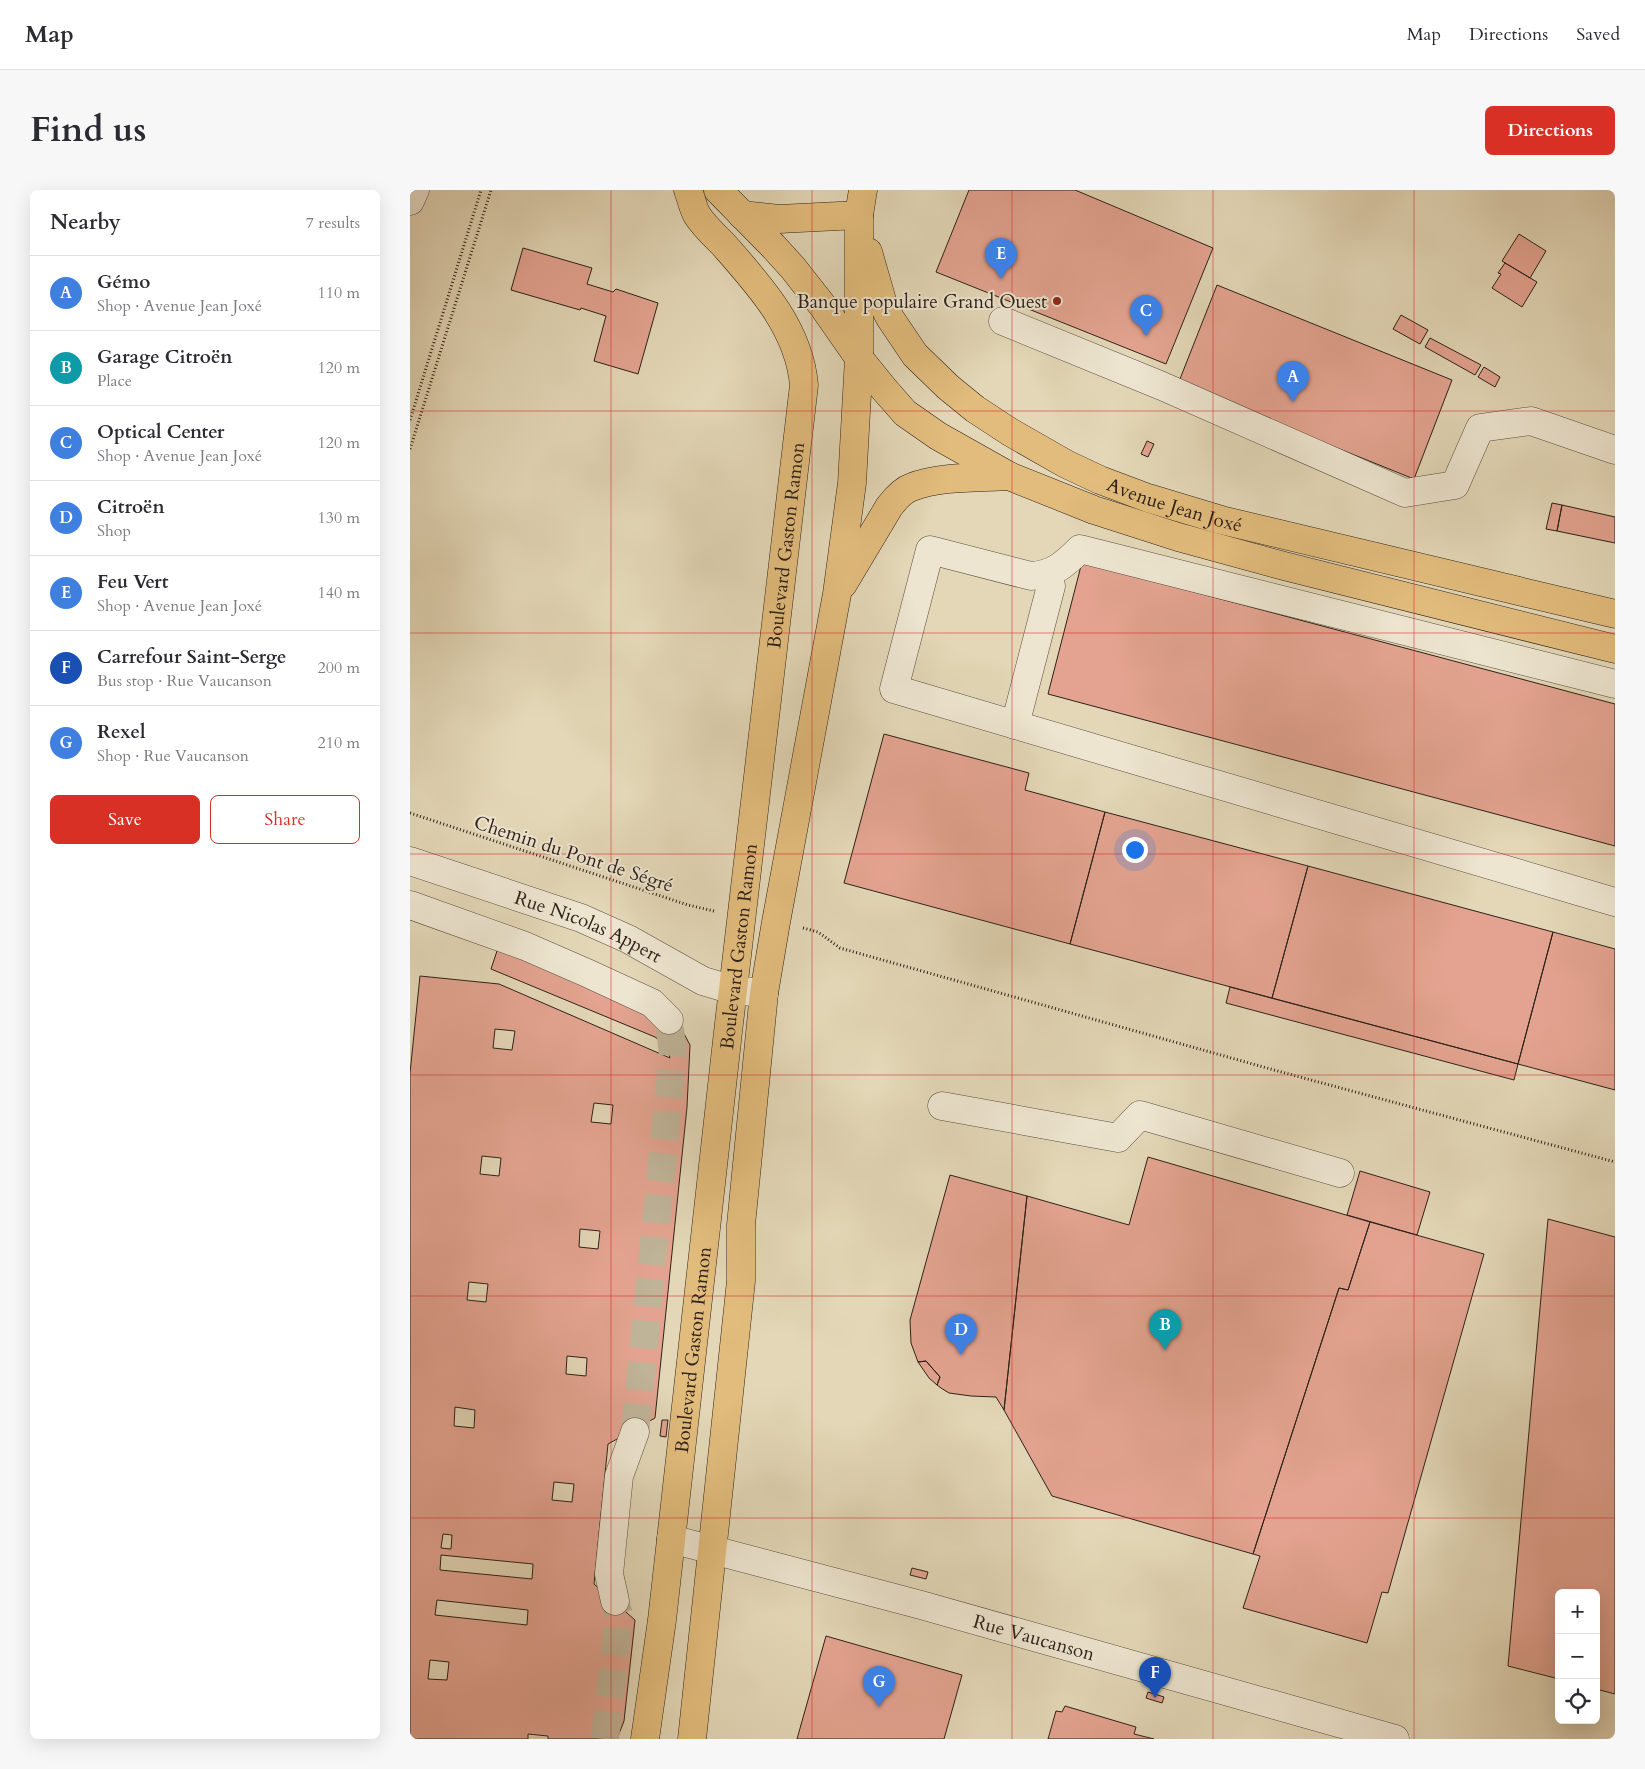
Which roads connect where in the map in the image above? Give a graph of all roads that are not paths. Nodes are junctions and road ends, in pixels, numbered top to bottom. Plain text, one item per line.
1 (415, 190) edge
2 (673, 190) edge
3 (718, 190) edge
4 (858, 198) edge
5 (410, 201) edge
6 (692, 202) edge
7 (742, 215) junction
8 (1003, 321) dead end
9 (859, 358) junction
10 (1615, 449) edge
11 (1008, 476) junction
12 (1048, 574) junction
13 (837, 594) junction
14 (1615, 614) edge
15 (1615, 649) edge
16 (1615, 684) edge
17 (1015, 725) junction
18 (410, 861) edge
19 (1615, 902) edge
20 (410, 905) edge
21 (733, 990) junction
22 (764, 993) junction
23 (669, 1020) tunnel mouth
24 (942, 1106) dead end
25 (1340, 1172) dead end
26 (635, 1432) tunnel mouth
27 (671, 1539) junction
28 (713, 1551) junction
29 (615, 1601) tunnel mouth
30 (645, 1739) edge
31 (692, 1739) edge
32 (1395, 1739) edge

1 - 5 street
2 - 6 main road, Boulevard Gaston Ramon
3 - 7 main road, Avenue Jean Joxé
4 - 7 main road
4 - 9 main road, Boulevard Gaston Ramon
4 - 14 main road, Avenue Jean Joxé
6 - 21 main road, Boulevard Gaston Ramon
7 - 9 main road, Avenue Jean Joxé
8 - 10 street
9 - 11 main road, Avenue Jean Joxé
9 - 13 main road, Boulevard Gaston Ramon
11 - 13 main road
11 - 15 main road, Avenue Jean Joxé
12 - 16 street
12 - 17 street
12 - 17 street
13 - 22 main road, Boulevard Gaston Ramon
17 - 19 street
18 - 21 street, Rue Nicolas Appert
20 - 23 street
21 - 22 street, Rue Nicolas Appert
21 - 27 main road, Boulevard Gaston Ramon
22 - 28 main road, Boulevard Gaston Ramon
24 - 25 street
26 - 29 street
27 - 28 street, Rue Vaucanson
27 - 30 main road, Boulevard Gaston Ramon
28 - 31 main road, Boulevard Gaston Ramon
28 - 32 street, Rue Vaucanson

